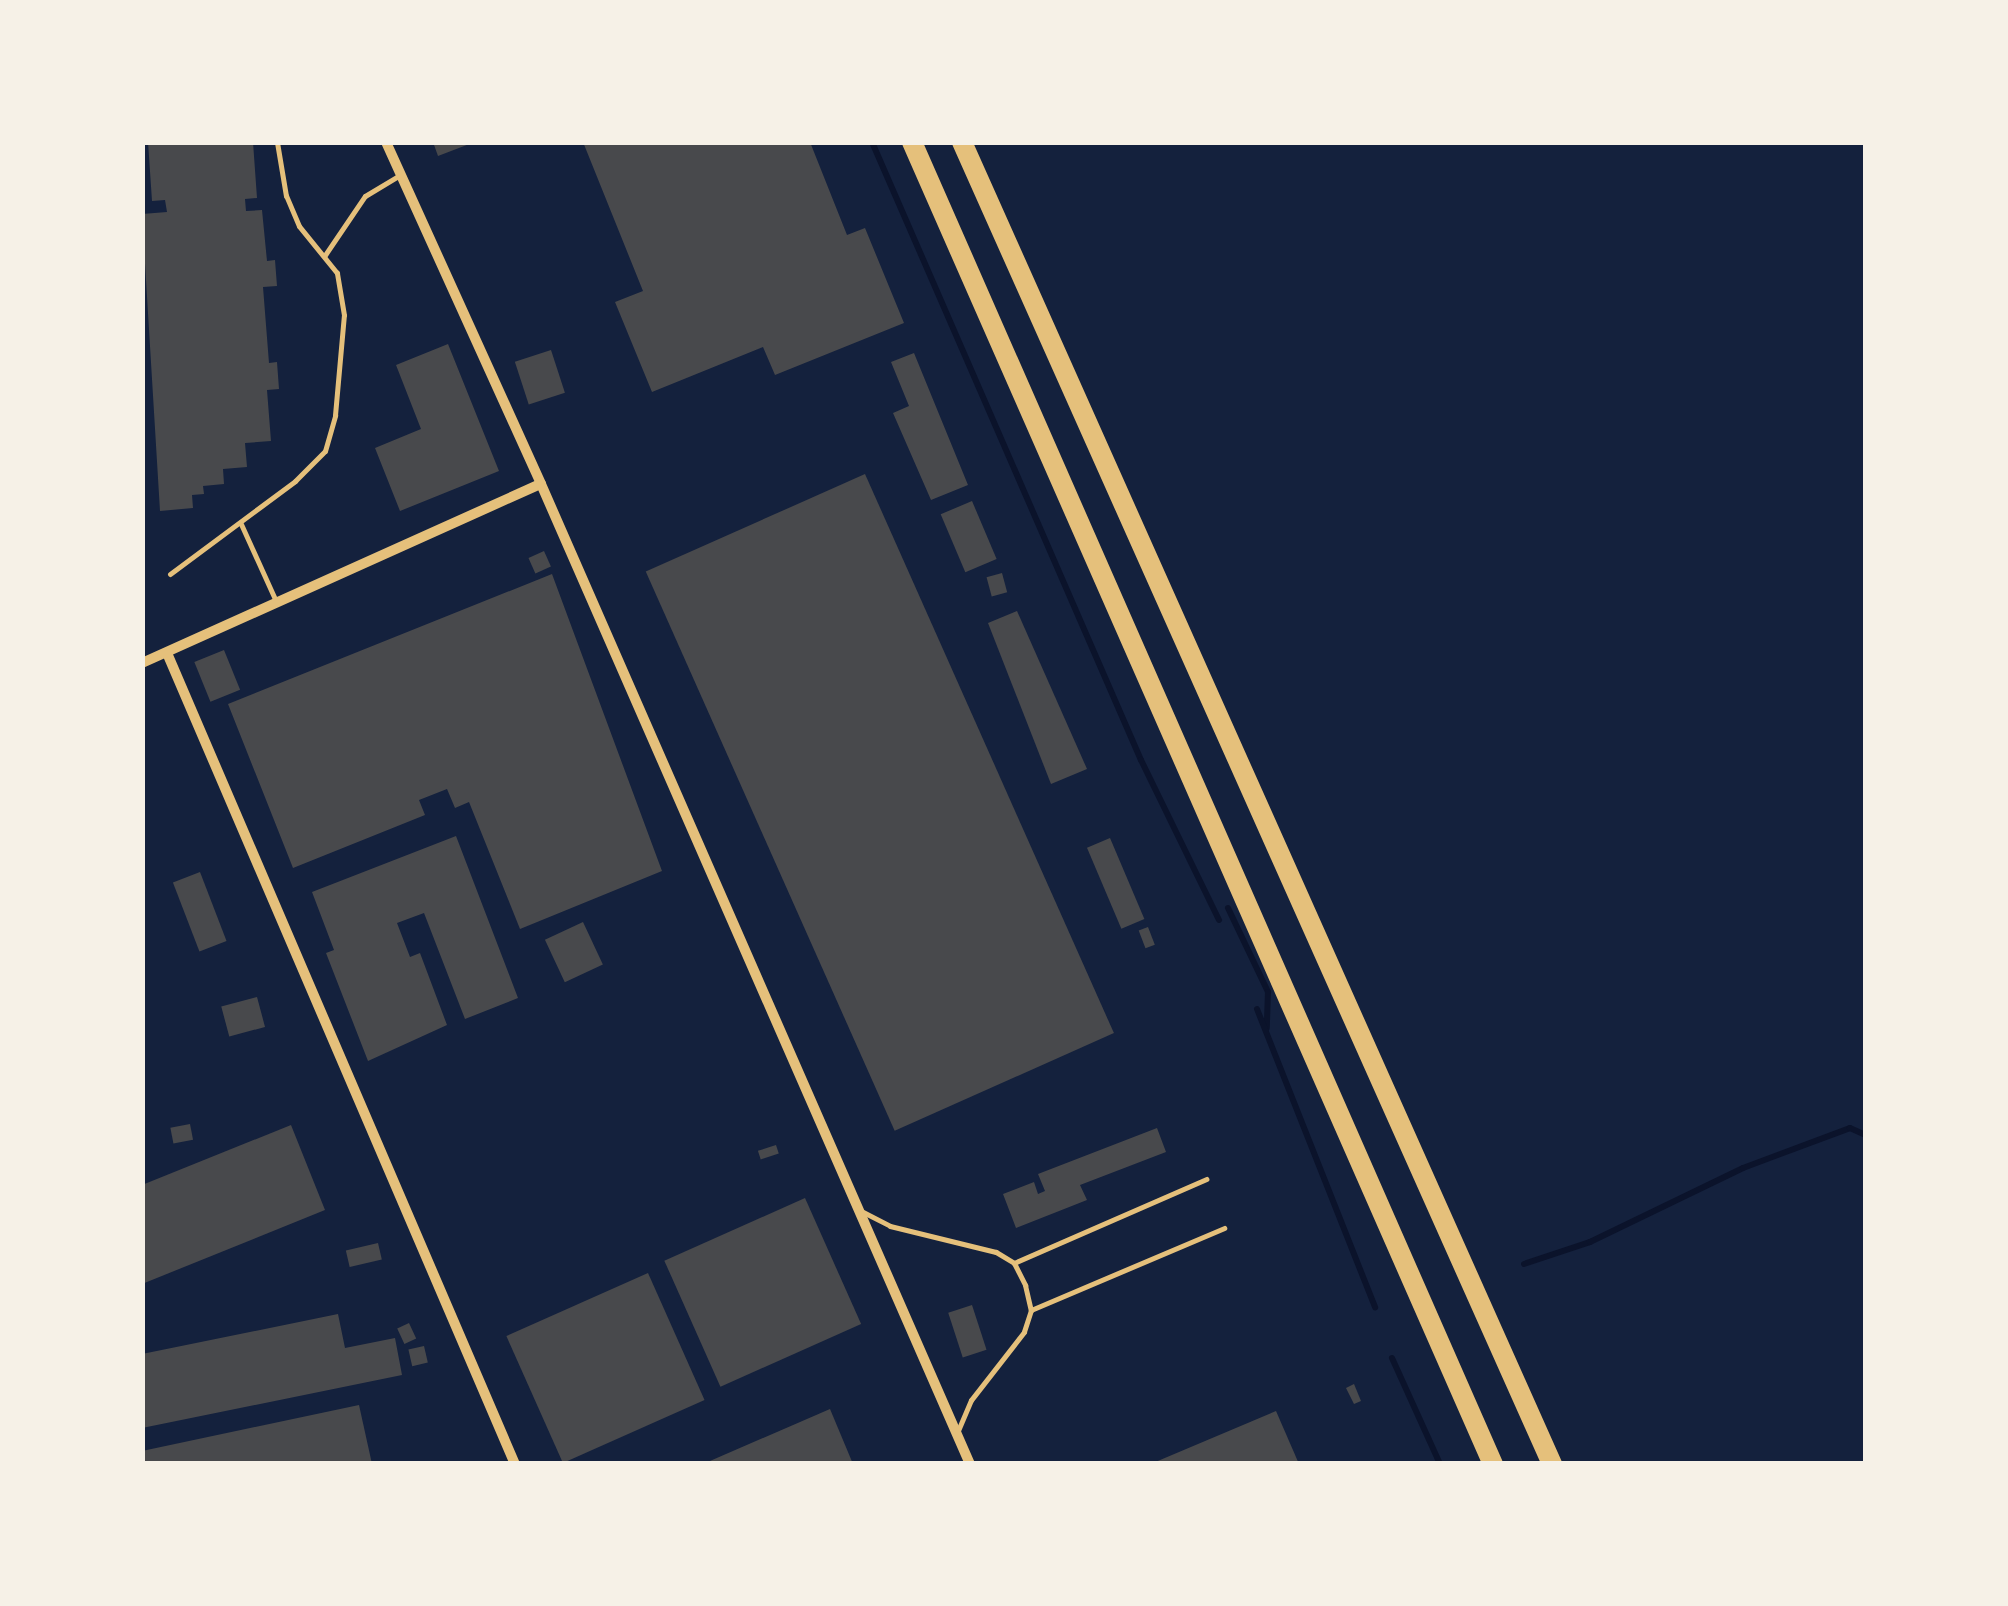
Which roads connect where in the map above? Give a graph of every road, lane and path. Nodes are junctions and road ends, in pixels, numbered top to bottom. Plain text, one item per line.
1 (277, 142) edge
2 (386, 142) edge
3 (912, 142) edge
4 (962, 142) edge
5 (400, 175) junction
6 (325, 255) junction
7 (541, 484) junction
8 (242, 524) junction
9 (170, 574) dead end
10 (277, 604) junction
11 (167, 654) junction
12 (142, 663) edge
13 (1206, 1179) dead end
14 (861, 1212) junction
15 (1224, 1228) dead end
16 (1014, 1263) junction
17 (1031, 1310) junction
18 (957, 1434) junction
19 (516, 1464) edge
20 (970, 1464) edge
21 (1493, 1464) edge
22 (1552, 1464) edge

1 - 6 lane
2 - 5 street
3 - 21 highway
4 - 22 highway
5 - 6 lane
5 - 7 street
6 - 8 lane
7 - 10 street
7 - 14 street
8 - 9 lane
8 - 10 lane
10 - 11 street
11 - 12 street
11 - 19 street
13 - 16 lane
14 - 16 lane
14 - 18 street
15 - 17 lane
16 - 17 lane
17 - 18 lane
18 - 20 street

